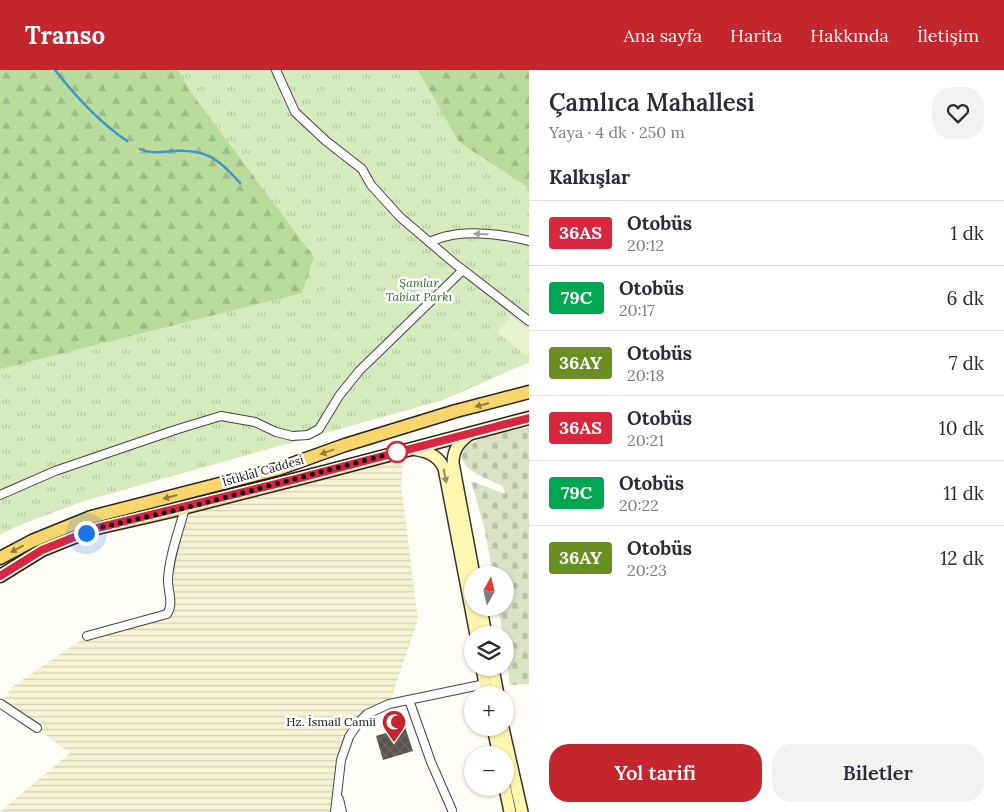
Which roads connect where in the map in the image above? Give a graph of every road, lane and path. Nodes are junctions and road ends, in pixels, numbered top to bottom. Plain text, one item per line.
1 (276, 70) edge
2 (529, 241) edge
3 (429, 242) junction
4 (463, 270) junction
5 (529, 321) edge
6 (529, 392) edge
7 (529, 418) edge
8 (471, 433) junction
9 (411, 448) junction
10 (453, 455) junction
11 (438, 458) junction
12 (0, 495) edge
13 (185, 508) junction
14 (0, 558) edge
15 (472, 566) edge
16 (0, 576) edge
17 (474, 626) edge
18 (87, 636) dead end
19 (464, 693) edge
20 (409, 700) junction
21 (0, 704) edge
22 (37, 728) dead end
23 (505, 736) edge
24 (338, 795) junction
25 (507, 796) edge
26 (452, 810) dead end
27 (335, 812) edge
28 (342, 812) edge
29 (510, 812) edge
30 (522, 812) edge

1 - 3 street
2 -> 3 street
3 - 4 street
4 - 5 street
4 - 12 street
6 -> 14 main road, İstiklal Caddesi
7 - 8 main road, İstiklal Caddesi
8 - 9 main road, İstiklal Caddesi
8 - 10 main road
9 - 11 main road
9 - 13 main road, İstiklal Caddesi
10 - 11 main road
10 - 15 main road
11 -> 17 main road
13 - 16 main road, İstiklal Caddesi
13 - 18 street
19 - 20 street
20 - 24 street
20 - 26 street
21 - 22 street
23 - 30 main road
24 - 27 street
24 - 28 street
25 - 29 main road

